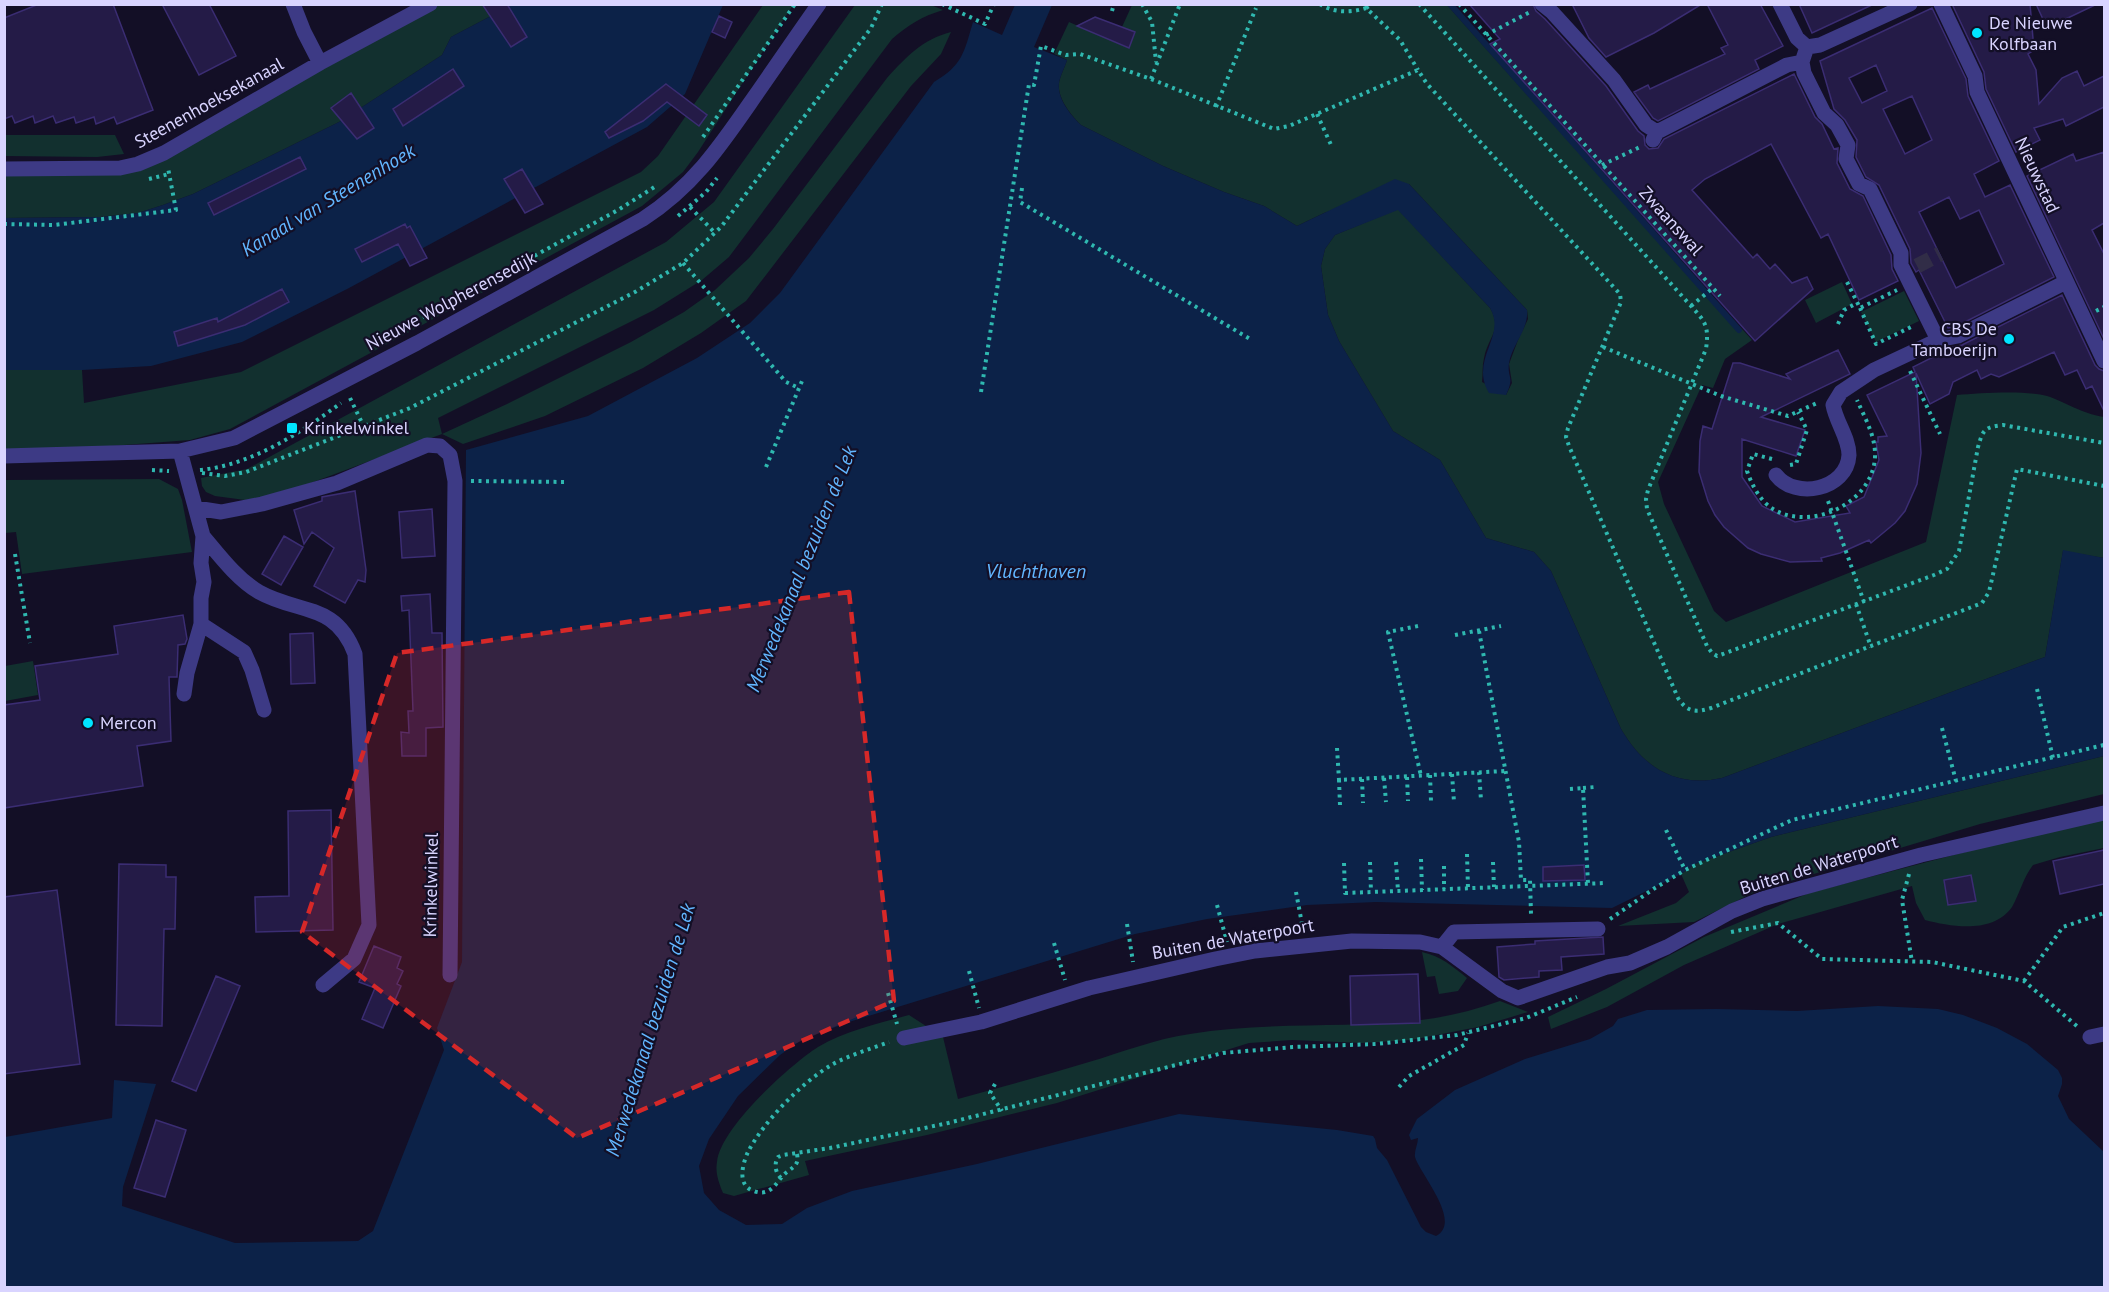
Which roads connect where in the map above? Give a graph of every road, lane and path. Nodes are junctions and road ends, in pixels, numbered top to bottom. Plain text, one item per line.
1 (294, 4) edge
2 (430, 4) edge
3 (795, 4) edge
4 (819, 4) edge
5 (882, 4) edge
6 (942, 4) edge
7 (994, 4) edge
8 (1114, 4) edge
9 (1142, 4) edge
10 (1180, 4) edge
11 (1320, 4) edge
12 (1372, 4) edge
13 (1419, 4) edge
14 (1459, 4) edge
15 (1780, 4) edge
16 (1910, 4) edge
17 (1941, 4) edge
18 (1256, 8) dead end
19 (1366, 8) junction
20 (1538, 8) edge
21 (1112, 11) dead end
22 (1486, 35) junction
23 (1807, 47) junction
24 (1156, 62) junction
25 (1802, 62) junction
26 (320, 63) junction
27 (1418, 70) junction
28 (1151, 79) junction
29 (1216, 106) junction
30 (1317, 114) junction
31 (702, 138) dead end
32 (1332, 147) dead end
33 (1635, 149) dead end
34 (1602, 165) junction
35 (4, 169) edge
36 (169, 174) dead end
37 (659, 184) dead end
38 (1014, 189) junction
39 (690, 207) dead end
40 (4, 224) edge
41 (715, 233) junction
42 (683, 263) junction
43 (1908, 275) junction
44 (1847, 282) dead end
45 (2066, 282) junction
46 (1713, 288) junction
47 (1720, 296) dead end
48 (1857, 303) junction
49 (1692, 306) junction
50 (1860, 308) junction
51 (1920, 322) dead end
52 (1838, 324) dead end
53 (1250, 339) dead end
54 (1938, 340) junction
55 (369, 347) dead end
56 (1603, 347) junction
57 (1903, 357) junction
58 (2104, 361) edge
59 (802, 381) dead end
60 (1692, 384) junction
61 (799, 388) junction
62 (981, 392) dead end
63 (350, 398) dead end
64 (1834, 402) junction
65 (1798, 412) junction
66 (364, 427) junction
67 (1940, 434) dead end
68 (2104, 443) edge
69 (263, 445) dead end
70 (266, 450) dead end
71 (180, 451) junction
72 (4, 456) edge
73 (1747, 466) dead end
74 (766, 467) dead end
75 (186, 471) junction
76 (1776, 475) dead end
77 (456, 481) junction
78 (567, 482) dead end
79 (2104, 486) edge
80 (1823, 487) junction
81 (196, 508) junction
82 (203, 536) junction
83 (15, 554) dead end
84 (1864, 602) junction
85 (1856, 604) junction
86 (201, 624) junction
87 (1418, 626) dead end
88 (1501, 626) dead end
89 (1479, 631) junction
90 (1455, 635) dead end
91 (30, 643) dead end
92 (1871, 647) junction
93 (2037, 689) dead end
94 (184, 694) dead end
95 (264, 710) dead end
96 (1942, 728) dead end
97 (2104, 745) edge
98 (1337, 748) dead end
99 (2053, 758) junction
100 (1505, 771) junction
101 (1479, 772) junction
102 (1452, 774) junction
103 (1430, 775) junction
104 (1421, 776) junction
105 (1407, 777) junction
106 (1384, 778) junction
107 (1362, 779) junction
108 (1339, 780) junction
109 (1956, 781) junction
110 (1595, 787) dead end
111 (1583, 788) junction
112 (1570, 789) dead end
113 (1481, 800) dead end
114 (1408, 801) dead end
115 (1431, 801) dead end
116 (1363, 802) dead end
117 (1386, 802) dead end
118 (1454, 802) dead end
119 (1340, 805) dead end
120 (2104, 813) edge
121 (1666, 830) dead end
122 (1467, 854) dead end
123 (1909, 858) junction
124 (1421, 859) dead end
125 (1370, 862) dead end
126 (1396, 862) dead end
127 (1493, 862) dead end
128 (1344, 863) dead end
129 (1444, 866) dead end
130 (1685, 870) junction
131 (1606, 883) dead end
132 (1588, 884) junction
133 (1530, 885) junction
134 (1494, 887) junction
135 (1468, 888) junction
136 (1422, 890) junction
137 (1444, 890) junction
138 (1398, 891) junction
139 (1296, 892) dead end
140 (1371, 892) junction
141 (1217, 905) dead end
142 (2104, 913) edge
143 (1531, 923) dead end
144 (1127, 924) dead end
145 (1302, 925) dead end
146 (1601, 926) joint
147 (1725, 933) dead end
148 (1227, 939) dead end
149 (1054, 943) dead end
150 (1442, 947) junction
151 (1132, 960) dead end
152 (1912, 962) junction
153 (969, 971) dead end
154 (450, 975) dead end
155 (1064, 977) dead end
156 (2024, 981) junction
157 (323, 985) dead end
158 (888, 993) dead end
159 (1582, 994) dead end
160 (978, 1002) dead end
161 (896, 1021) dead end
162 (1468, 1033) junction
163 (2097, 1036) edge
164 (904, 1038) joint
165 (995, 1084) dead end
166 (1399, 1087) dead end
167 (1002, 1111) junction
168 (797, 1154) junction
169 (781, 1178) junction

1 - 26 street
2 - 26 street, Steenenhoeksekanaal
3 - 31 path
4 - 71 street, Nieuwe Wolpherensedijk
5 - 41 path
6 - 7 path
8 - 21 path
9 - 24 path
10 - 24 path
11 - 19 path
12 - 19 path
13 - 49 path
14 - 22 path, Zwaanswal
15 - 23 street
16 - 23 street
17 - 45 street, Nieuwstad
18 - 29 path
19 - 27 path
20 - 22 path
20 - 25 street
22 - 34 path, Zwaanswal
23 - 25 street
24 - 28 path
25 - 43 street
26 - 35 street, Steenenhoeksekanaal
27 - 30 path
27 - 56 path
28 - 29 path
28 - 38 path
29 - 30 path
30 - 32 path
33 - 34 path
34 - 46 path, Zwaanswal
36 - 40 path
37 - 55 path
38 - 53 path
38 - 62 path
39 - 41 path
41 - 42 path
42 - 61 path
42 - 66 path
43 - 50 path
43 - 54 street
44 - 48 path
45 - 54 street
45 - 58 street, Nieuwstad
46 - 47 path, Zwaanswal
46 - 49 path
48 - 50 path
48 - 52 path
49 - 60 path
50 - 51 path
54 - 57 street
56 - 60 path
56 - 92 path
57 - 64 street
57 - 67 path
59 - 61 path
60 - 65 path
60 - 85 path
61 - 74 path
63 - 66 path
64 - 65 path
64 - 80 street
65 - 73 path
66 - 75 path
68 - 84 path
69 - 70 path
71 - 72 street, Nieuwe Wolpherensedijk
71 - 75 street
75 - 81 street
76 - 80 street
77 - 78 path
77 - 81 street, Krinkelwinkel
77 - 154 street, Krinkelwinkel
79 - 92 path
80 - 84 path
81 - 82 street
82 - 86 street
82 - 157 street
83 - 91 path
84 - 85 path
85 - 92 path
86 - 94 street
86 - 95 street
87 - 104 path
88 - 89 path
89 - 90 path
89 - 100 path
93 - 99 path
96 - 109 path
97 - 99 path
98 - 108 path
99 - 109 path
100 - 101 path
100 - 133 path
101 - 102 path
101 - 113 path
102 - 103 path
102 - 118 path
103 - 104 path
103 - 115 path
104 - 105 path
105 - 106 path
105 - 114 path
106 - 107 path
106 - 117 path
107 - 108 path
107 - 116 path
108 - 119 path
109 - 130 path
110 - 111 path
111 - 112 path
111 - 132 path
120 - 123 street, Buiten de Waterpoort
121 - 130 path
122 - 135 path
123 - 150 street, Buiten de Waterpoort
123 - 152 path
124 - 136 path
125 - 140 path
126 - 138 path
127 - 134 path
128 - 140 path
129 - 137 path
130 - 146 path
131 - 132 path
132 - 133 path
133 - 134 path
133 - 143 path
134 - 135 path
135 - 137 path
136 - 137 path
136 - 138 path
138 - 140 path
139 - 145 path
141 - 148 path
142 - 156 path
144 - 151 path
146 - 150 street
147 - 152 path
149 - 155 path
150 - 164 street, Buiten de Waterpoort
152 - 156 path
153 - 160 path
156 - 163 path
158 - 161 path
159 - 162 path
162 - 166 path
162 - 167 path
164 - 169 path
165 - 167 path
167 - 168 path
168 - 169 path
168 - 169 path

